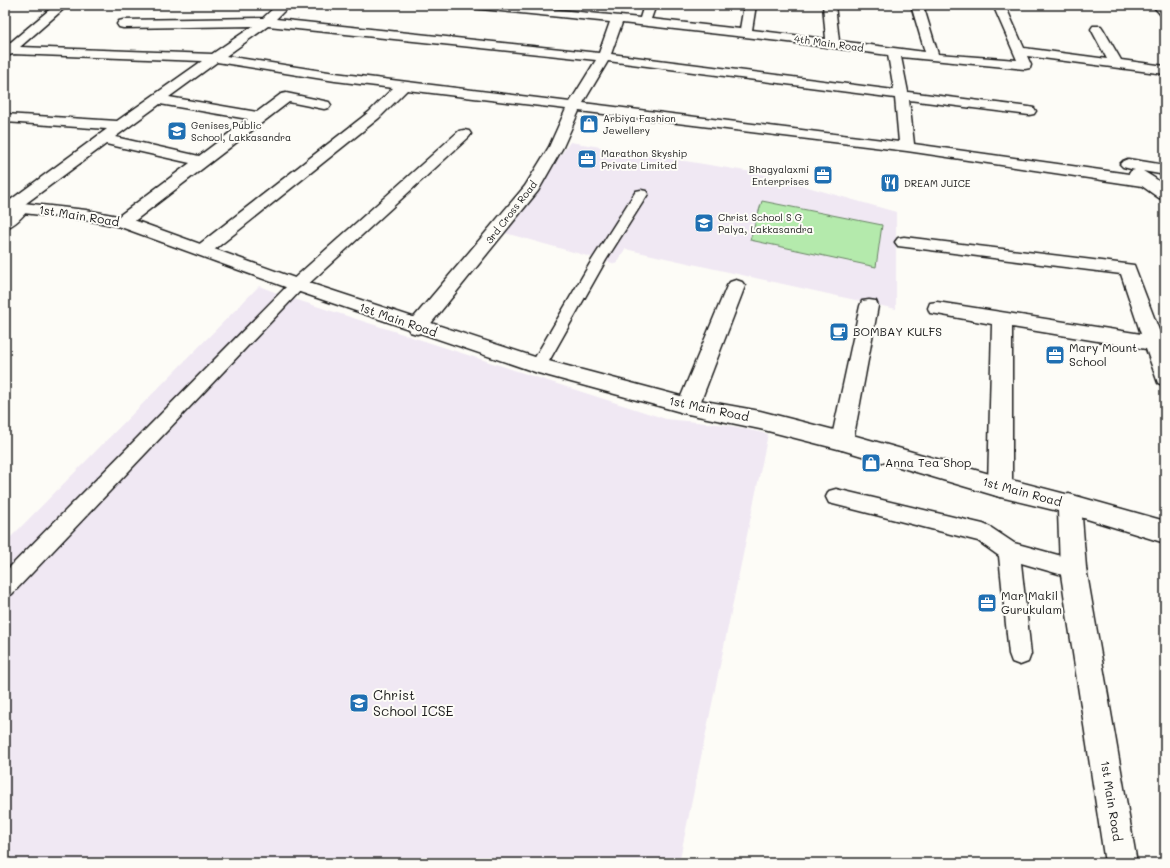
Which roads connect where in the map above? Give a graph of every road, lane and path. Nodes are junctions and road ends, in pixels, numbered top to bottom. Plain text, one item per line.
1 (62, 5) edge
2 (284, 5) edge
3 (471, 5) edge
4 (650, 5) edge
5 (750, 5) edge
6 (829, 5) edge
7 (917, 5) edge
8 (999, 5) edge
9 (1158, 5) edge
10 (506, 7) edge
11 (582, 10) edge
12 (1165, 13) edge
13 (617, 20) junction
14 (266, 22) junction
15 (644, 22) junction
16 (123, 24) dead end
17 (12, 29) dead end
18 (32, 29) junction
19 (1097, 29) dead end
20 (745, 34) junction
21 (833, 44) junction
22 (7, 51) edge
23 (1018, 51) junction
24 (894, 52) junction
25 (604, 57) junction
26 (933, 57) junction
27 (215, 58) junction
28 (1116, 63) junction
29 (1165, 70) edge
30 (404, 85) junction
31 (902, 96) junction
32 (157, 99) junction
33 (324, 105) dead end
34 (574, 106) junction
35 (1029, 111) dead end
36 (261, 117) junction
37 (5, 118) edge
38 (121, 126) junction
39 (464, 134) dead end
40 (103, 139) junction
41 (907, 147) junction
42 (203, 161) junction
43 (1165, 170) edge
44 (1150, 182) junction
45 (641, 194) dead end
46 (1165, 195) edge
47 (11, 211) edge
48 (122, 222) junction
49 (904, 242) dead end
50 (203, 250) junction
51 (297, 285) junction
52 (736, 286) dead end
53 (869, 306) dead end
54 (937, 308) dead end
55 (1002, 320) junction
56 (417, 327) junction
57 (1154, 344) junction
58 (538, 366) junction
59 (1165, 378) edge
60 (688, 406) junction
61 (842, 441) junction
62 (1000, 487) junction
63 (836, 497) dead end
64 (1069, 504) junction
65 (1165, 532) edge
66 (1009, 551) junction
67 (1073, 568) junction
68 (5, 587) edge
69 (1020, 654) dead end
70 (1122, 863) edge

1 - 18 street
2 - 14 street
3 - 10 street, 4th Main Road
4 - 15 street
5 - 20 street
6 - 21 street
7 - 26 street
8 - 23 street
9 - 12 street
10 - 11 street, 4th Main Road
11 - 13 street, 4th Main Road
13 - 15 street, 4th Main Road
13 - 25 street, 3rd Cross Road
14 - 16 street
14 - 25 street
14 - 27 street
15 - 20 street, 4th Main Road
17 - 18 street
18 - 22 street
19 - 28 street
20 - 21 street, 4th Main Road
21 - 24 street, 4th Main Road
22 - 27 street
23 - 26 street, 4th Main Road
23 - 28 street
24 - 26 street, 4th Main Road
24 - 31 street
25 - 31 street
25 - 34 street, 3rd Cross Road
27 - 30 street
27 - 32 street
28 - 29 street
30 - 34 street
30 - 50 street
31 - 35 street
31 - 41 street
32 - 36 street
32 - 38 street
33 - 36 street
34 - 41 street
34 - 56 street, 3rd Cross Road
36 - 42 street
37 - 38 street
38 - 40 street
39 - 51 street
40 - 42 street
40 - 47 street
41 - 44 street
42 - 48 street
43 - 44 street
44 - 46 street
45 - 58 lane
47 - 48 street, 1st Main Road
48 - 50 street, 1st Main Road
49 - 57 street
50 - 51 street, 1st Main Road
51 - 56 street, 1st Main Road
51 - 68 lane
52 - 60 street
53 - 61 street
54 - 55 street
55 - 57 street
55 - 62 street
56 - 58 street, 1st Main Road
57 - 59 street
58 - 60 street, 1st Main Road
60 - 61 street, 1st Main Road
61 - 62 street, 1st Main Road
62 - 64 street, 1st Main Road
63 - 66 lane
64 - 65 street
64 - 67 street, 1st Main Road
66 - 67 lane
66 - 69 lane
67 - 70 street, 1st Main Road

